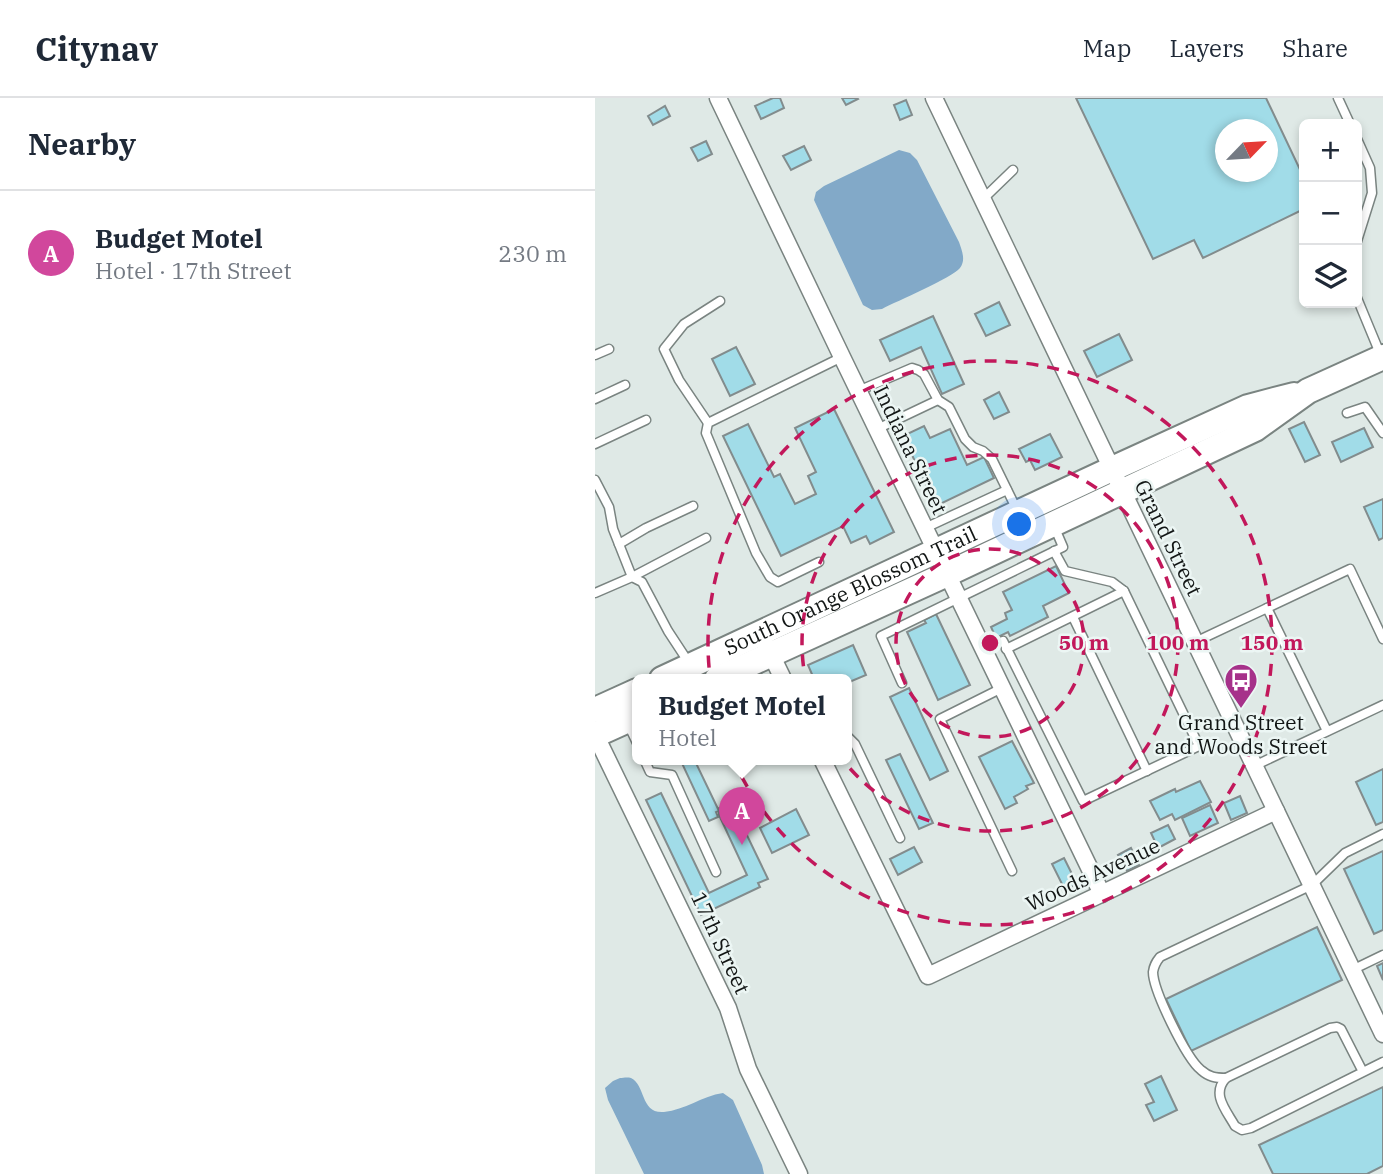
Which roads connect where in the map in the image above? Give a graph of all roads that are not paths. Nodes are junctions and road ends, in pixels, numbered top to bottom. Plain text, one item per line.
1 (719, 98) edge
2 (934, 98) edge
3 (1338, 98) edge
4 (1348, 119) edge
5 (1362, 150) edge
6 (1013, 170) dead end
7 (983, 199) junction
8 (1362, 226) edge
9 (720, 301) dead end
10 (1361, 308) edge
11 (608, 349) dead end
12 (595, 355) edge
13 (842, 358) junction
14 (1383, 358) edge
15 (625, 385) dead end
16 (858, 391) junction
17 (595, 399) edge
18 (938, 400) junction
19 (1347, 413) dead end
20 (646, 420) dead end
21 (708, 422) junction
22 (877, 429) junction
23 (1383, 433) edge
24 (595, 444) edge
25 (595, 480) edge
26 (1117, 480) junction
27 (1007, 490) junction
28 (693, 506) dead end
29 (1018, 513) junction
30 (1053, 524) junction
31 (925, 528) junction
32 (706, 538) dead end
33 (619, 544) junction
34 (1054, 551) junction
35 (936, 552) junction
36 (819, 562) dead end
37 (947, 574) junction
38 (632, 577) junction
39 (1124, 592) junction
40 (595, 593) edge
41 (958, 597) junction
42 (1267, 608) junction
43 (1073, 617) junction
44 (1383, 639) edge
45 (1195, 642) junction
46 (766, 643) junction
47 (983, 649) junction
48 (1006, 649) junction
49 (690, 666) junction
50 (673, 674) edge
51 (724, 674) edge
52 (781, 674) edge
53 (902, 682) dead end
54 (1002, 688) junction
55 (632, 693) edge
56 (1383, 705) edge
57 (595, 710) edge
58 (632, 718) edge
59 (1327, 731) junction
60 (595, 735) edge
61 (852, 741) edge
62 (647, 765) edge
63 (825, 765) edge
64 (1254, 766) junction
65 (1147, 771) junction
66 (1276, 811) junction
67 (1383, 834) edge
68 (900, 838) dead end
69 (1013, 871) dead end
70 (716, 872) dead end
71 (1312, 885) junction
72 (1102, 894) junction
73 (1383, 956) edge
74 (1352, 970) junction
75 (1383, 1034) edge
76 (1383, 1062) edge
77 (1363, 1072) junction
78 (1226, 1078) junction
79 (799, 1174) edge

1 - 13 street, Indiana Street
2 - 7 street, Grand Street
3 - 4 lane
5 - 8 lane
6 - 7 lane
7 - 26 street, Grand Street
9 - 21 lane
10 - 14 lane
11 - 12 lane
13 - 16 street, Indiana Street
13 - 21 lane
14 - 26 main road, South Orange Blossom Trail
15 - 17 lane
16 - 18 lane
16 - 22 street, Indiana Street
18 - 22 lane
18 - 27 lane
19 - 23 lane
20 - 24 lane
21 - 36 lane
22 - 31 street, Indiana Street
25 - 33 lane
26 - 29 main road, South Orange Blossom Trail
26 - 30 main road, South Orange Blossom Trail
26 - 45 street, Grand Street
27 - 29 lane
27 - 31 lane
28 - 33 lane
29 - 35 main road, South Orange Blossom Trail
30 - 34 lane
30 - 37 main road, South Orange Blossom Trail
31 - 35 street, Indiana Street
32 - 38 lane
33 - 38 lane
34 - 39 lane
34 - 41 lane
35 - 37 street, Indiana Street
35 - 46 main road, South Orange Blossom Trail
37 - 41 street, Indiana Street
37 - 46 main road, South Orange Blossom Trail
38 - 40 lane
38 - 49 lane
39 - 43 lane
39 - 65 lane
41 - 47 street, Indiana Street
41 - 53 lane
42 - 44 lane
42 - 45 lane
42 - 59 lane
43 - 48 lane
43 - 65 lane
45 - 64 street, Grand Street
46 - 49 main road, South Orange Blossom Trail
46 - 51 main road, South Orange Blossom Trail
46 - 52 street
47 - 48 lane
47 - 54 street, Indiana Street
48 - 65 lane
49 - 50 main road, South Orange Blossom Trail
54 - 69 lane
54 - 72 street, Indiana Street
55 - 57 main road
56 - 59 lane
58 - 60 main road
59 - 64 lane
60 - 79 street, 17th Street
61 - 68 lane
62 - 70 lane
63 - 72 street, Woods Avenue
64 - 66 street, Grand Street
66 - 71 street, Grand Street
66 - 72 street, Woods Avenue
67 - 71 lane
71 - 74 street, Grand Street
71 - 78 lane
73 - 74 lane
74 - 75 street, Grand Street
76 - 77 lane
77 - 78 lane
77 - 78 lane

